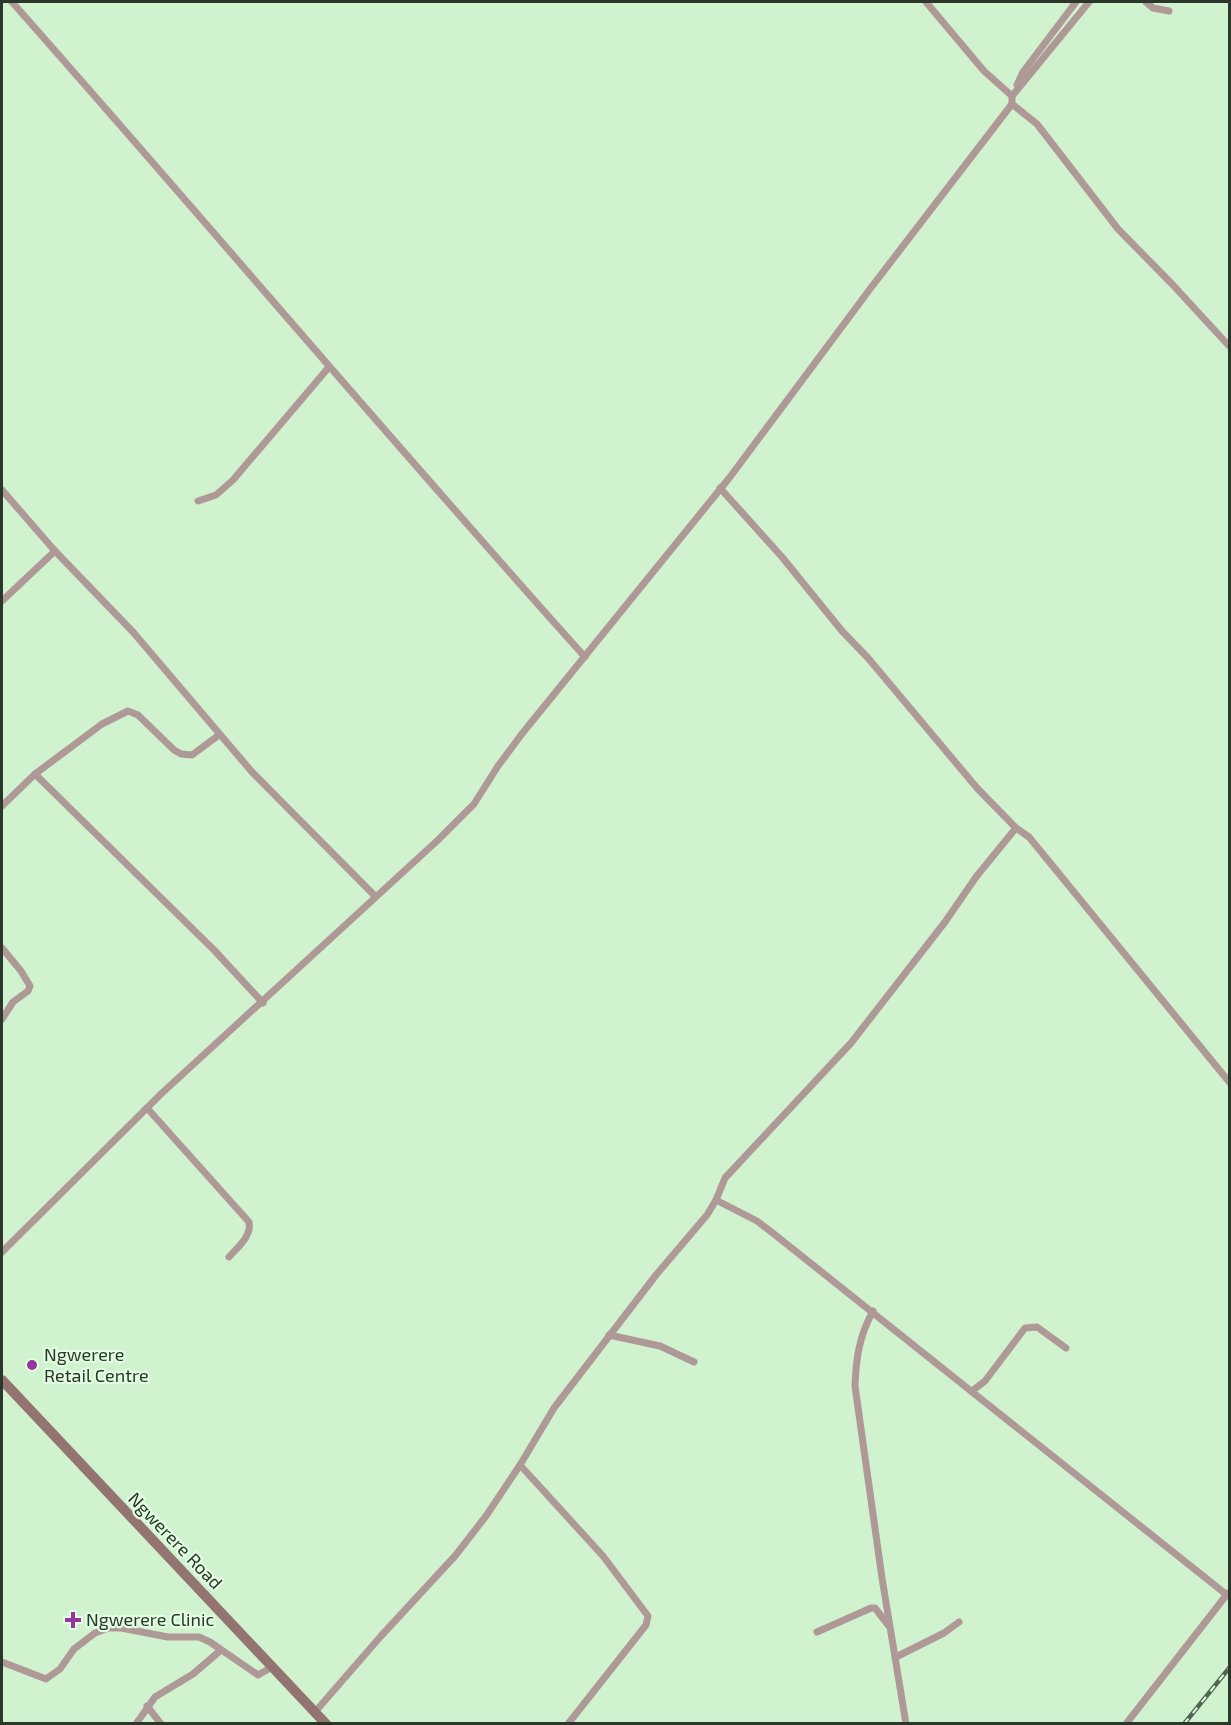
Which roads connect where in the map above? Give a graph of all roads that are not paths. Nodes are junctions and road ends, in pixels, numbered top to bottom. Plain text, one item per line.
1 (12, 2) edge
2 (926, 2) edge
3 (1076, 2) edge
4 (1089, 2) edge
5 (1146, 2) edge
6 (1169, 11) dead end
7 (1012, 100) junction
8 (1230, 347) edge
9 (329, 367) junction
10 (720, 488) junction
11 (2, 490) edge
12 (198, 501) dead end
13 (55, 551) junction
14 (2, 601) edge
15 (585, 657) junction
16 (219, 735) junction
17 (35, 774) junction
18 (2, 806) edge
19 (1016, 828) junction
20 (375, 896) junction
21 (2, 948) edge
22 (263, 1003) junction
23 (2, 1019) edge
24 (1230, 1083) edge
25 (147, 1108) junction
26 (716, 1200) junction
27 (2, 1252) edge
28 (229, 1257) dead end
29 (873, 1311) junction
30 (609, 1335) junction
31 (1066, 1348) dead end
32 (694, 1362) dead end
33 (2, 1380) edge
34 (972, 1391) junction
35 (520, 1465) junction
36 (1228, 1593) edge
37 (959, 1622) dead end
38 (817, 1632) dead end
39 (892, 1634) junction
40 (221, 1650) junction
41 (896, 1657) junction
42 (2, 1662) edge
43 (272, 1667) junction
44 (147, 1706) junction
45 (315, 1712) junction
46 (136, 1724) edge
47 (161, 1724) edge
48 (326, 1724) edge
49 (568, 1724) edge
50 (906, 1724) edge
51 (1126, 1724) edge

1 - 9 street
2 - 7 street
3 - 7 street
4 - 7 street
5 - 6 street
7 - 8 street
7 - 10 street
9 - 12 street
9 - 15 street
10 - 15 street
10 - 19 street
11 - 13 street
13 - 14 street
13 - 16 street
15 - 20 street
16 - 17 street
16 - 20 street
17 - 18 street
17 - 22 street
19 - 24 street
19 - 26 street
20 - 22 street
21 - 23 street
22 - 25 street
25 - 27 street
25 - 28 street
26 - 29 street
26 - 30 street
29 - 34 street
29 - 39 street
30 - 32 street
30 - 35 street
31 - 34 street
33 - 43 main road, Ngwerere Road
34 - 36 street
35 - 45 street
35 - 49 street
36 - 51 street
37 - 41 street
38 - 39 street
39 - 41 street
40 - 42 street
40 - 43 street
40 - 44 street
41 - 50 street
43 - 45 main road, Ngwerere Road
44 - 46 street
44 - 47 street
45 - 48 main road, Ngwerere Road

